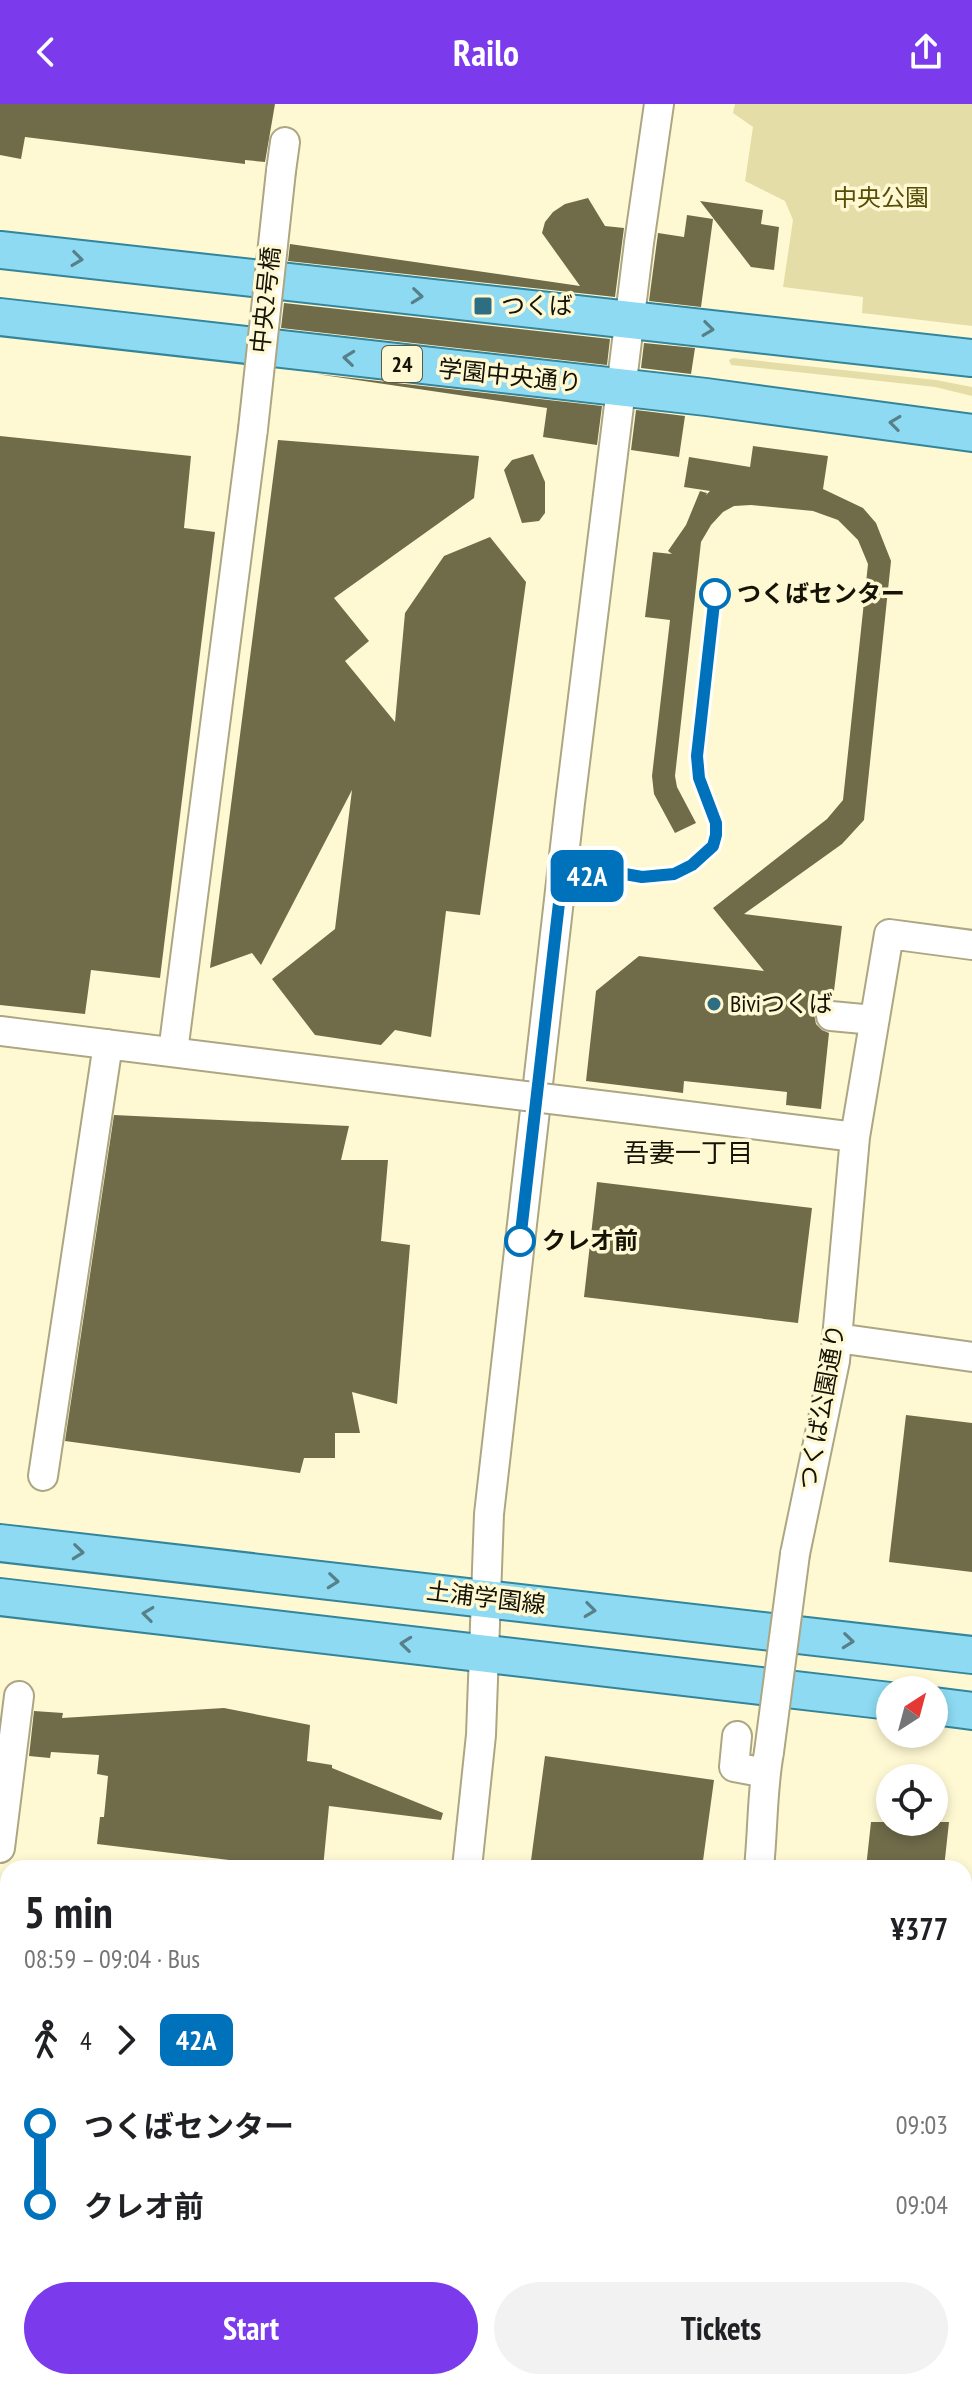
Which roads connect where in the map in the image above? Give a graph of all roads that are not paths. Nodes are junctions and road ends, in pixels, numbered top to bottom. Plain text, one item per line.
1 (659, 104) edge
2 (285, 142) dead end
3 (0, 250) edge
4 (0, 317) edge
5 (630, 319) junction
6 (972, 358) edge
7 (621, 388) junction
8 (972, 433) edge
9 (972, 945) edge
10 (831, 1016) dead end
11 (874, 1020) junction
12 (0, 1031) edge
13 (108, 1044) junction
14 (173, 1052) junction
15 (855, 1137) junction
16 (837, 1338) junction
17 (972, 1357) edge
18 (43, 1476) dead end
19 (0, 1543) edge
20 (0, 1597) edge
21 (485, 1597) junction
22 (483, 1652) junction
23 (972, 1655) edge
24 (19, 1696) dead end
25 (876, 1699) edge
26 (948, 1708) edge
27 (972, 1711) edge
28 (737, 1736) dead end
29 (768, 1762) junction
30 (0, 1848) edge
31 (468, 1860) edge
32 (760, 1860) edge

1 - 5 street
2 - 14 street, 中央2号橋, bridge
3 -> 5 main road
7 -> 4 main road, 学園中央通り / 24
5 -> 6 main road
5 - 7 street
8 -> 7 main road, 学園中央通り / 24
7 - 21 street
9 - 11 street, つくば公園通り
10 - 11 street
11 - 15 street, つくば公園通り
12 - 13 street
13 - 14 street
13 - 18 street
14 - 15 street, bridge
15 - 16 street, つくば公園通り
16 - 17 street
16 - 29 street, つくば公園通り, bridge
19 -> 21 main road, 土浦学園線
22 -> 20 main road
21 - 22 street
21 -> 23 main road, 土浦学園線
22 - 25 main road
22 - 31 street
24 - 30 street
26 - 27 main road
28 - 29 street
29 - 32 street, つくば公園通り

